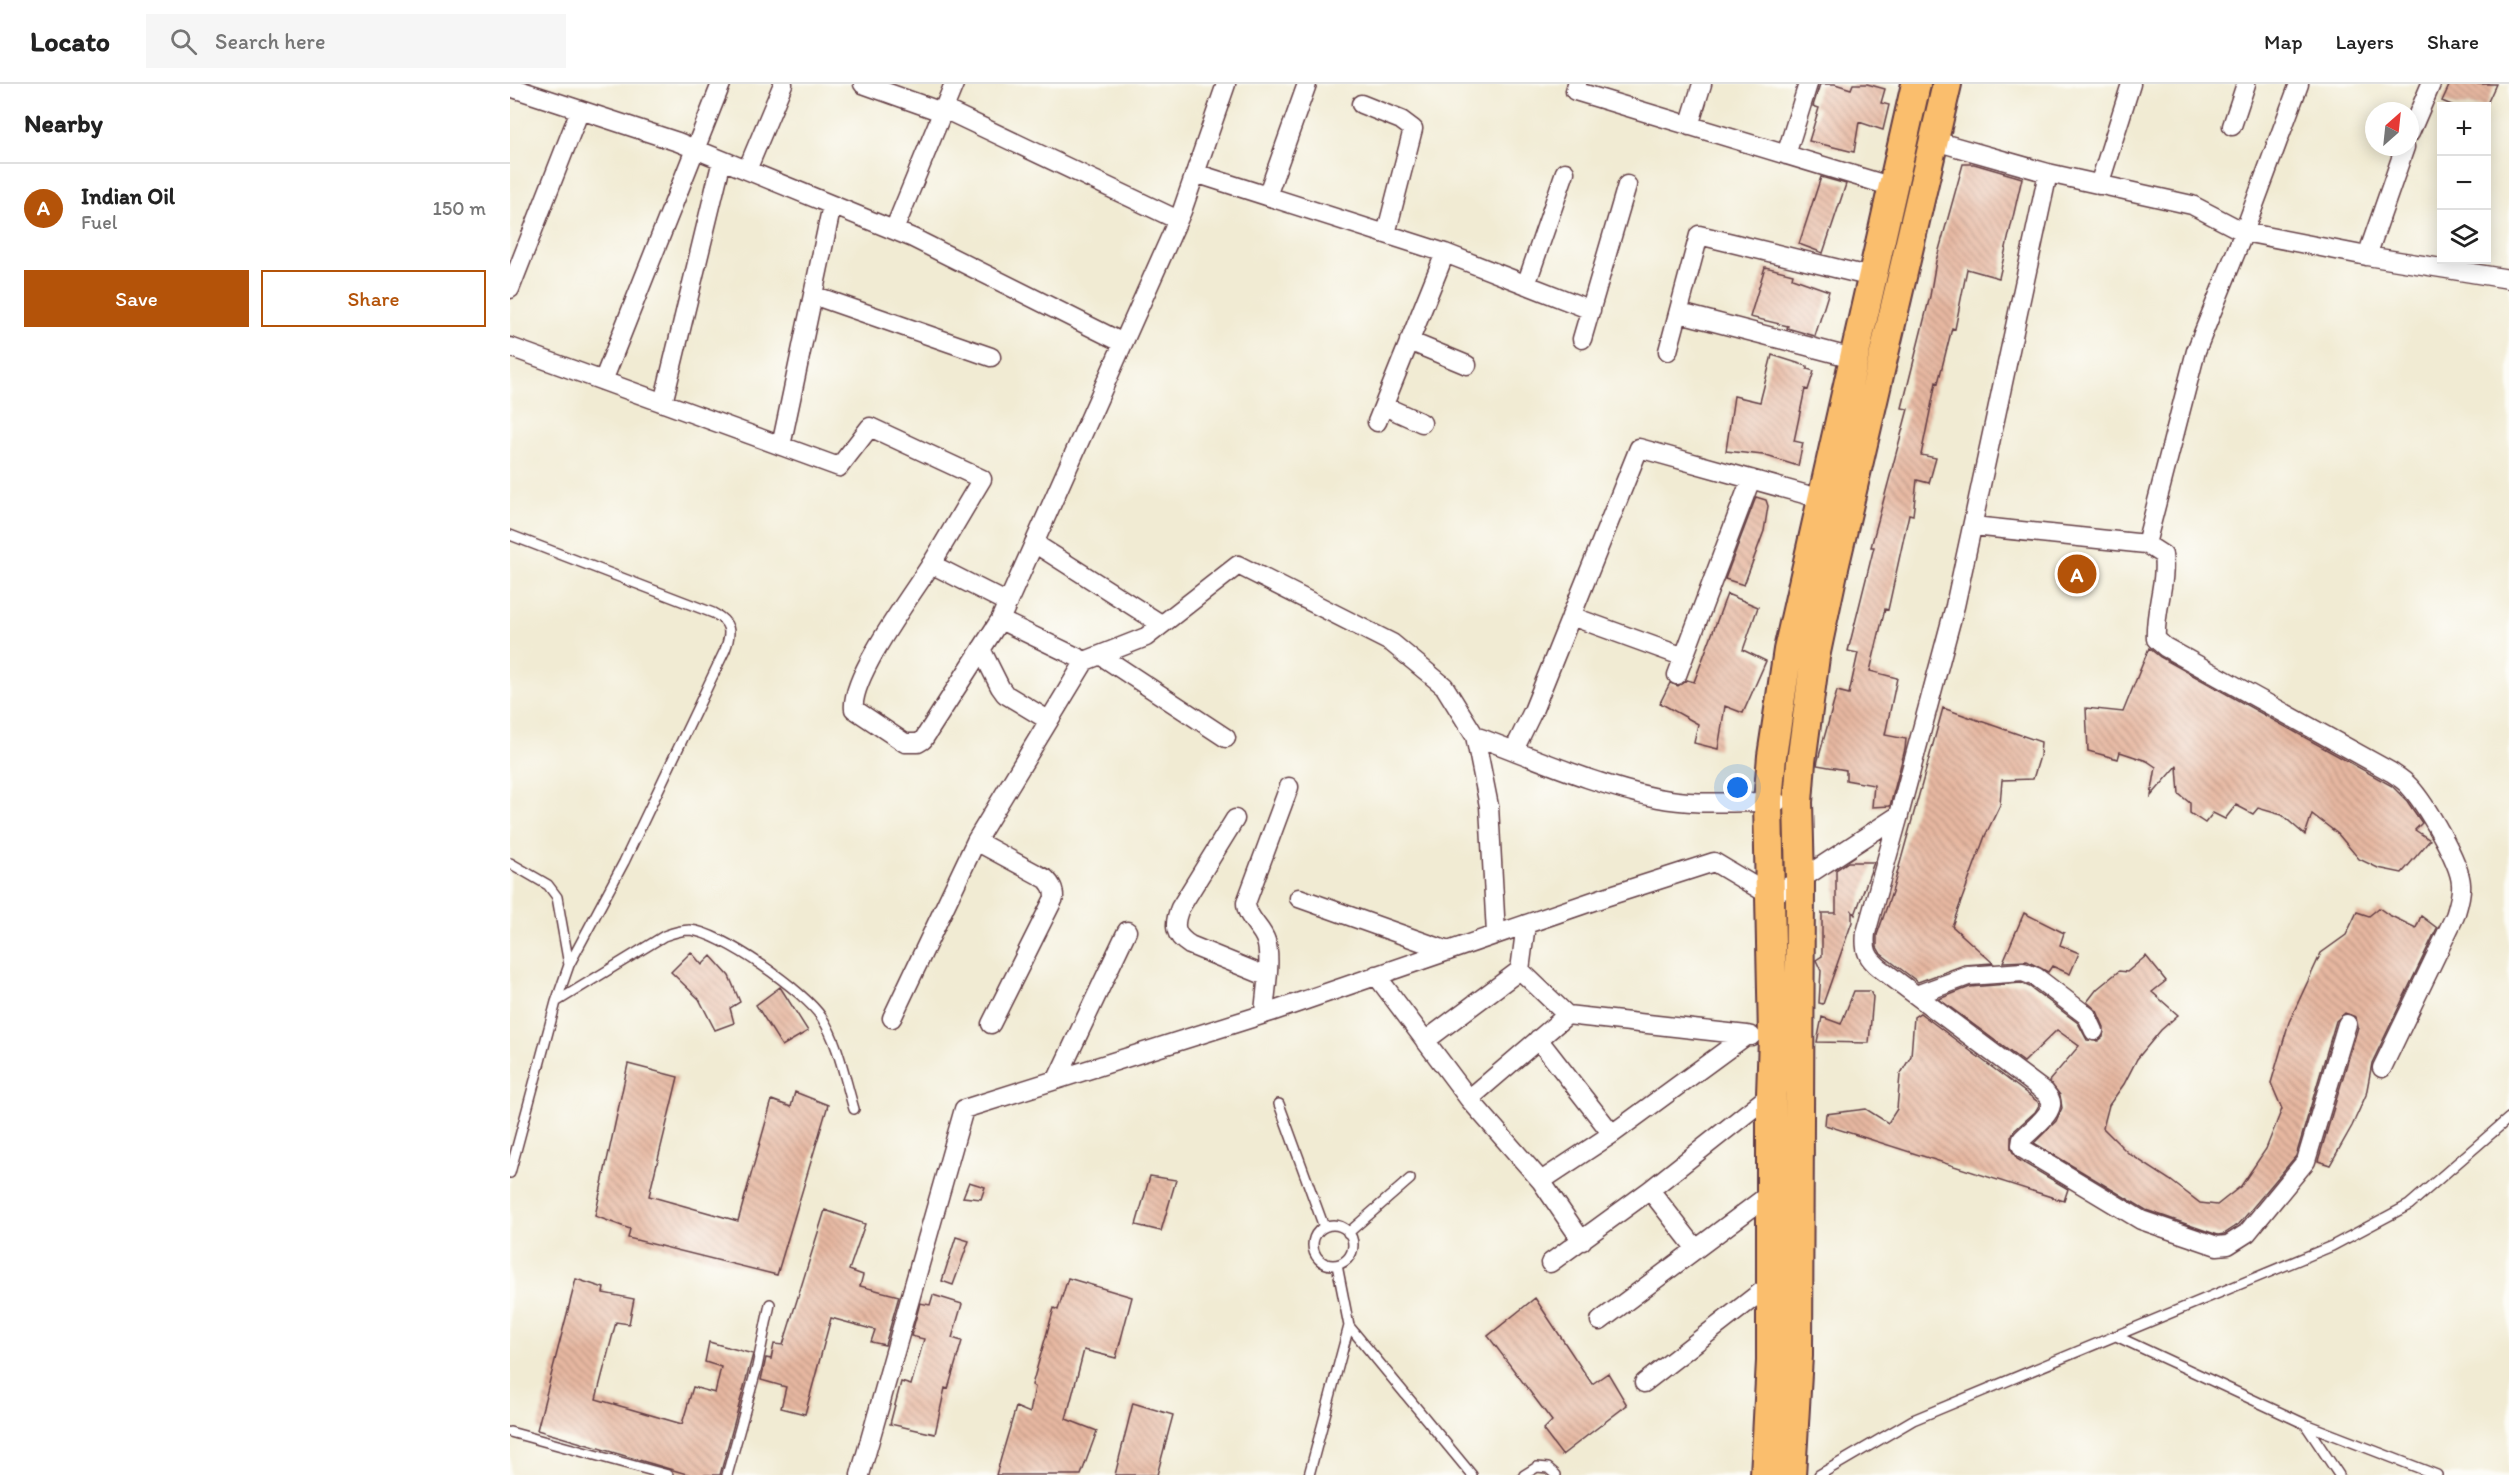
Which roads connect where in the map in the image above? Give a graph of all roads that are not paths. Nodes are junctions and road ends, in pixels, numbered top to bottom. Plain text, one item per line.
1 (721, 84) edge
2 (783, 84) edge
3 (863, 84) edge
4 (954, 84) edge
5 (1226, 84) edge
6 (1307, 84) edge
7 (1577, 84) edge
8 (1702, 84) edge
9 (1808, 84) edge
10 (1916, 84) edge
11 (1947, 84) edge
12 (2132, 84) edge
13 (2246, 84) edge
14 (2299, 84) edge
15 (2431, 84) edge
16 (510, 87) edge
17 (1360, 104) dead end
18 (580, 110) junction
19 (943, 110) junction
20 (2419, 112) edge
21 (1689, 126) junction
22 (2232, 126) dead end
23 (1935, 141) junction
24 (694, 149) junction
25 (1786, 155) junction
26 (2402, 156) edge
27 (722, 160) junction
28 (747, 170) junction
29 (1565, 172) dead end
30 (1195, 173) junction
31 (2048, 173) junction
32 (2099, 185) junction
33 (1627, 186) dead end
34 (1893, 187) junction
35 (1267, 196) junction
36 (832, 205) junction
37 (1178, 220) junction
38 (894, 230) junction
39 (2244, 232) junction
40 (1386, 234) junction
41 (1445, 253) junction
42 (2367, 256) junction
43 (1872, 277) junction
44 (2509, 279) edge
45 (1526, 285) junction
46 (510, 289) edge
47 (813, 295) junction
48 (1591, 310) junction
49 (1680, 313) junction
50 (1582, 339) dead end
51 (1409, 341) junction
52 (1124, 343) junction
53 (510, 347) edge
54 (1668, 351) dead end
55 (991, 357) dead end
56 (1853, 358) junction
57 (1467, 365) dead end
58 (603, 381) junction
59 (663, 403) junction
60 (1422, 423) dead end
61 (781, 446) junction
62 (1751, 479) junction
63 (1822, 499) junction
64 (1973, 526) junction
65 (510, 535) edge
66 (1034, 543) junction
67 (2146, 544) junction
68 (931, 564) junction
69 (1008, 603) junction
70 (1571, 616) junction
71 (1000, 620) junction
72 (1161, 624) junction
73 (981, 649) junction
74 (1684, 657) junction
75 (1093, 658) junction
76 (1677, 675) dead end
77 (1048, 720) junction
78 (1475, 736) junction
79 (1226, 738) dead end
80 (1514, 750) junction
81 (1289, 787) dead end
82 (1768, 802) junction
83 (1798, 802) junction
84 (1899, 815) junction
85 (1235, 819) dead end
86 (976, 841) junction
87 (510, 863) edge
88 (1800, 880) junction
89 (1771, 896) junction
90 (1299, 898) dead end
91 (1526, 924) junction
92 (1127, 931) dead end
93 (1496, 934) junction
94 (1448, 951) junction
95 (569, 965) junction
96 (1520, 970) junction
97 (1376, 975) junction
98 (1266, 976) junction
99 (1916, 995) junction
100 (556, 1002) junction
101 (1264, 1014) junction
102 (1567, 1015) junction
103 (892, 1018) dead end
104 (2347, 1023) dead end
105 (991, 1024) dead end
106 (2094, 1031) dead end
107 (1760, 1036) junction
108 (1538, 1039) junction
109 (1425, 1041) junction
110 (2382, 1068) dead end
111 (1057, 1079) junction
112 (1771, 1094) junction
113 (1469, 1099) junction
114 (1279, 1104) dead end
115 (854, 1109) dead end
116 (2509, 1118) edge
117 (1612, 1134) junction
118 (510, 1173) edge
119 (1410, 1179) dead end
120 (1541, 1181) junction
121 (1650, 1190) junction
122 (1771, 1193) junction
123 (1800, 1193) junction
124 (1324, 1227) junction
125 (1348, 1233) junction
126 (1582, 1241) junction
127 (1696, 1249) junction
128 (1550, 1263) dead end
129 (1336, 1265) junction
130 (1771, 1284) junction
131 (770, 1304) dead end
132 (1600, 1321) dead end
133 (1349, 1326) junction
134 (2116, 1336) junction
135 (1644, 1383) dead end
136 (2305, 1424) junction
137 (510, 1432) edge
138 (668, 1475) edge
139 (727, 1475) edge
140 (860, 1475) edge
141 (1309, 1475) edge
142 (1472, 1475) edge
143 (1524, 1475) edge
144 (1556, 1475) edge
145 (1765, 1475) edge
146 (1791, 1475) edge
147 (1819, 1475) edge
148 (2339, 1475) edge
149 (2437, 1475) edge

1 - 24 street
2 - 28 street
3 - 19 street
4 - 19 street
5 - 30 street
6 - 35 street
7 - 21 street
8 - 21 street
9 - 25 street
10 - 34 highway
11 - 23 highway
12 - 32 street
13 - 22 street
14 - 39 street
15 - 20 street
16 - 18 street
17 - 40 street
18 - 24 street
18 - 46 street
19 - 37 street
19 - 38 street
21 - 25 street
23 - 31 street
23 - 83 highway
24 - 27 street
24 - 58 street
25 - 34 street
26 - 42 street
27 - 28 street
27 - 59 street
28 - 36 street
29 - 45 street
30 - 35 street
30 - 37 street
31 - 32 street
31 - 64 street
32 - 39 street
33 - 48 street
34 - 43 highway
35 - 40 street
36 - 38 street
36 - 47 street
37 - 52 street
38 - 52 street
39 - 42 street
39 - 67 street
40 - 41 street
41 - 45 street
41 - 51 street
42 - 44 street
43 - 49 street
43 - 56 highway
45 - 48 street
47 - 55 street
47 - 61 street
48 - 50 street
49 - 54 street
49 - 56 street
51 - 57 street
51 - 60 street
52 - 66 street
53 - 58 street
56 - 63 highway
58 - 59 street
59 - 61 street
61 - 68 street
62 - 63 street
62 - 70 street
62 - 74 street
63 - 82 highway
64 - 67 street
64 - 84 street
65 - 95 lane
66 - 69 street
66 - 72 street
67 - 110 street
68 - 69 street
68 - 73 street
69 - 71 street
70 - 74 street
70 - 80 street
71 - 73 street
71 - 75 street
72 - 75 street
72 - 78 street
73 - 77 street
74 - 76 street
75 - 77 street
75 - 79 street
77 - 86 street
78 - 80 street
78 - 93 street
80 - 82 street
81 - 98 street
82 - 83 street
82 - 89 highway
83 - 88 highway
84 - 88 street
84 - 99 street
85 - 98 street
86 - 103 street
86 - 105 street
87 - 95 lane
88 - 89 street
88 - 123 highway
89 - 91 street
89 - 107 highway
90 - 94 street
91 - 93 street
91 - 96 street
92 - 111 street
93 - 94 street
94 - 97 street
95 - 100 lane
96 - 102 street
96 - 109 street
97 - 101 street
97 - 109 street
98 - 101 street
99 - 104 street
99 - 106 street
100 - 115 lane
100 - 118 lane
101 - 111 street
102 - 107 street
102 - 108 street
107 - 112 highway
107 - 117 street
108 - 113 street
108 - 117 street
109 - 113 street
111 - 140 street
112 - 121 street
112 - 122 highway
113 - 120 street
114 - 124 lane
116 - 134 lane
117 - 120 street
119 - 125 lane
120 - 126 street
121 - 126 street
121 - 127 street
122 - 123 street
122 - 127 street
122 - 130 highway
123 - 146 highway
124 - 125 lane
124 - 129 lane
125 - 129 lane
126 - 128 street
127 - 132 street
129 - 133 lane
130 - 135 street
130 - 145 highway
131 - 139 lane
133 - 141 lane
133 - 142 lane
134 - 136 lane
134 - 147 lane
136 - 148 lane
136 - 149 lane
137 - 138 lane
143 - 144 lane

